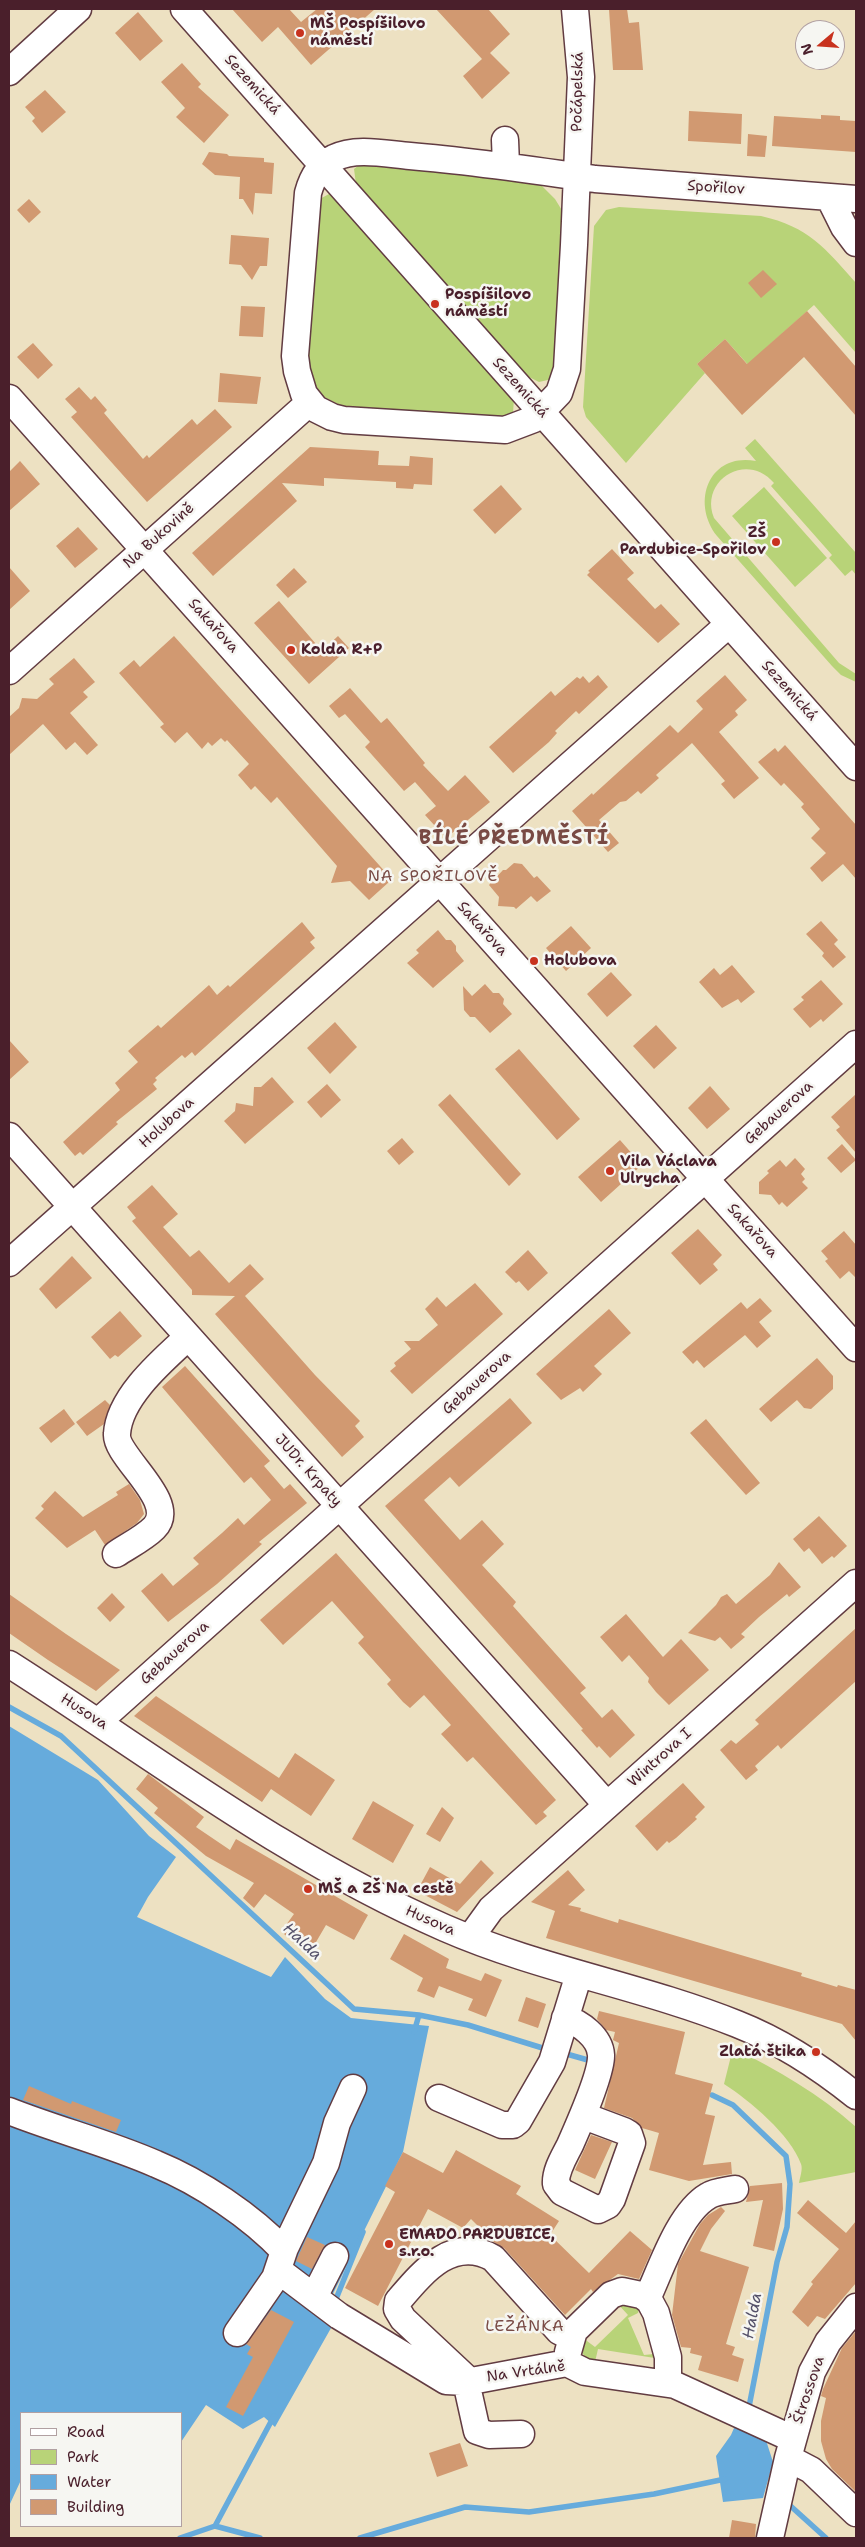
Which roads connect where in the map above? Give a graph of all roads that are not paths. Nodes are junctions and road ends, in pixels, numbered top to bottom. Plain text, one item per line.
1 (184, 9) edge
2 (575, 9) edge
3 (70, 12) edge
4 (9, 72) edge
5 (323, 165) junction
6 (576, 176) junction
7 (829, 197) junction
8 (856, 199) edge
9 (856, 243) edge
10 (9, 398) edge
11 (310, 402) junction
12 (542, 413) junction
13 (144, 550) junction
14 (730, 624) junction
15 (9, 671) edge
16 (856, 767) edge
17 (440, 881) junction
18 (856, 1044) edge
19 (9, 1136) edge
20 (706, 1179) junction
21 (73, 1207) junction
22 (9, 1264) edge
23 (188, 1337) junction
24 (856, 1348) edge
25 (340, 1506) junction
26 (116, 1554) dead end
27 (856, 1583) edge
28 (9, 1664) edge
29 (99, 1721) junction
30 (608, 1805) junction
31 (470, 1938) junction
32 (579, 1974) junction
33 (558, 2041) junction
34 (353, 2088) dead end
35 (856, 2096) edge
36 (439, 2098) dead end
37 (9, 2111) edge
38 (584, 2116) dead end
39 (735, 2190) dead end
40 (335, 2256) dead end
41 (281, 2260) junction
42 (648, 2299) junction
43 (325, 2306) junction
44 (856, 2307) edge
45 (237, 2333) dead end
46 (571, 2337) junction
47 (567, 2363) junction
48 (466, 2382) junction
49 (668, 2383) junction
50 (521, 2434) dead end
51 (785, 2471) junction
52 (856, 2513) edge
53 (770, 2538) edge

1 - 5 street, Sezemická
2 - 6 street, Počápelská
3 - 4 street
5 - 6 street, Spořilov
5 - 11 street
5 - 12 street, Sezemická
6 - 7 street, Spořilov
6 - 12 street
7 - 8 street, Spořilov
7 - 9 street
10 - 13 street, Sakařova
11 - 12 street
11 - 13 street, Na Bukovině
12 - 14 street, Sezemická
13 - 15 street, Na Bukovině
13 - 17 street, Sakařova
14 - 16 street, Sezemická
14 - 17 street, Holubova
17 - 20 street, Sakařova
17 - 21 street, Holubova
18 - 20 street, Gebauerova
19 - 21 street, JUDr. Krpaty
20 - 24 street, Sakařova
20 - 25 street, Gebauerova
21 - 22 street, Holubova
21 - 23 street, JUDr. Krpaty
23 - 25 street, JUDr. Krpaty
23 - 26 street
25 - 29 street, Gebauerova
25 - 30 street, JUDr. Krpaty
27 - 30 street, Wintrova I
28 - 29 street, Husova
29 - 31 street, Husova
30 - 31 street, Wintrova I
31 - 32 street, Husova
32 - 33 street
32 - 35 street, Husova
33 - 36 street
33 - 38 street
34 - 41 street
37 - 41 street, Na Vrtálně
39 - 42 street
40 - 43 street
41 - 43 street, Na Vrtálně
41 - 45 street
42 - 46 street
42 - 49 street
43 - 48 street, Na Vrtálně
44 - 51 street, Štrossova
46 - 47 street
46 - 48 street
47 - 48 street, Na Vrtálně
47 - 49 street, Na Vrtálně
48 - 50 street
49 - 51 street, Na Vrtálně
51 - 52 street, Na Vrtálně
51 - 53 street, Štrossova

